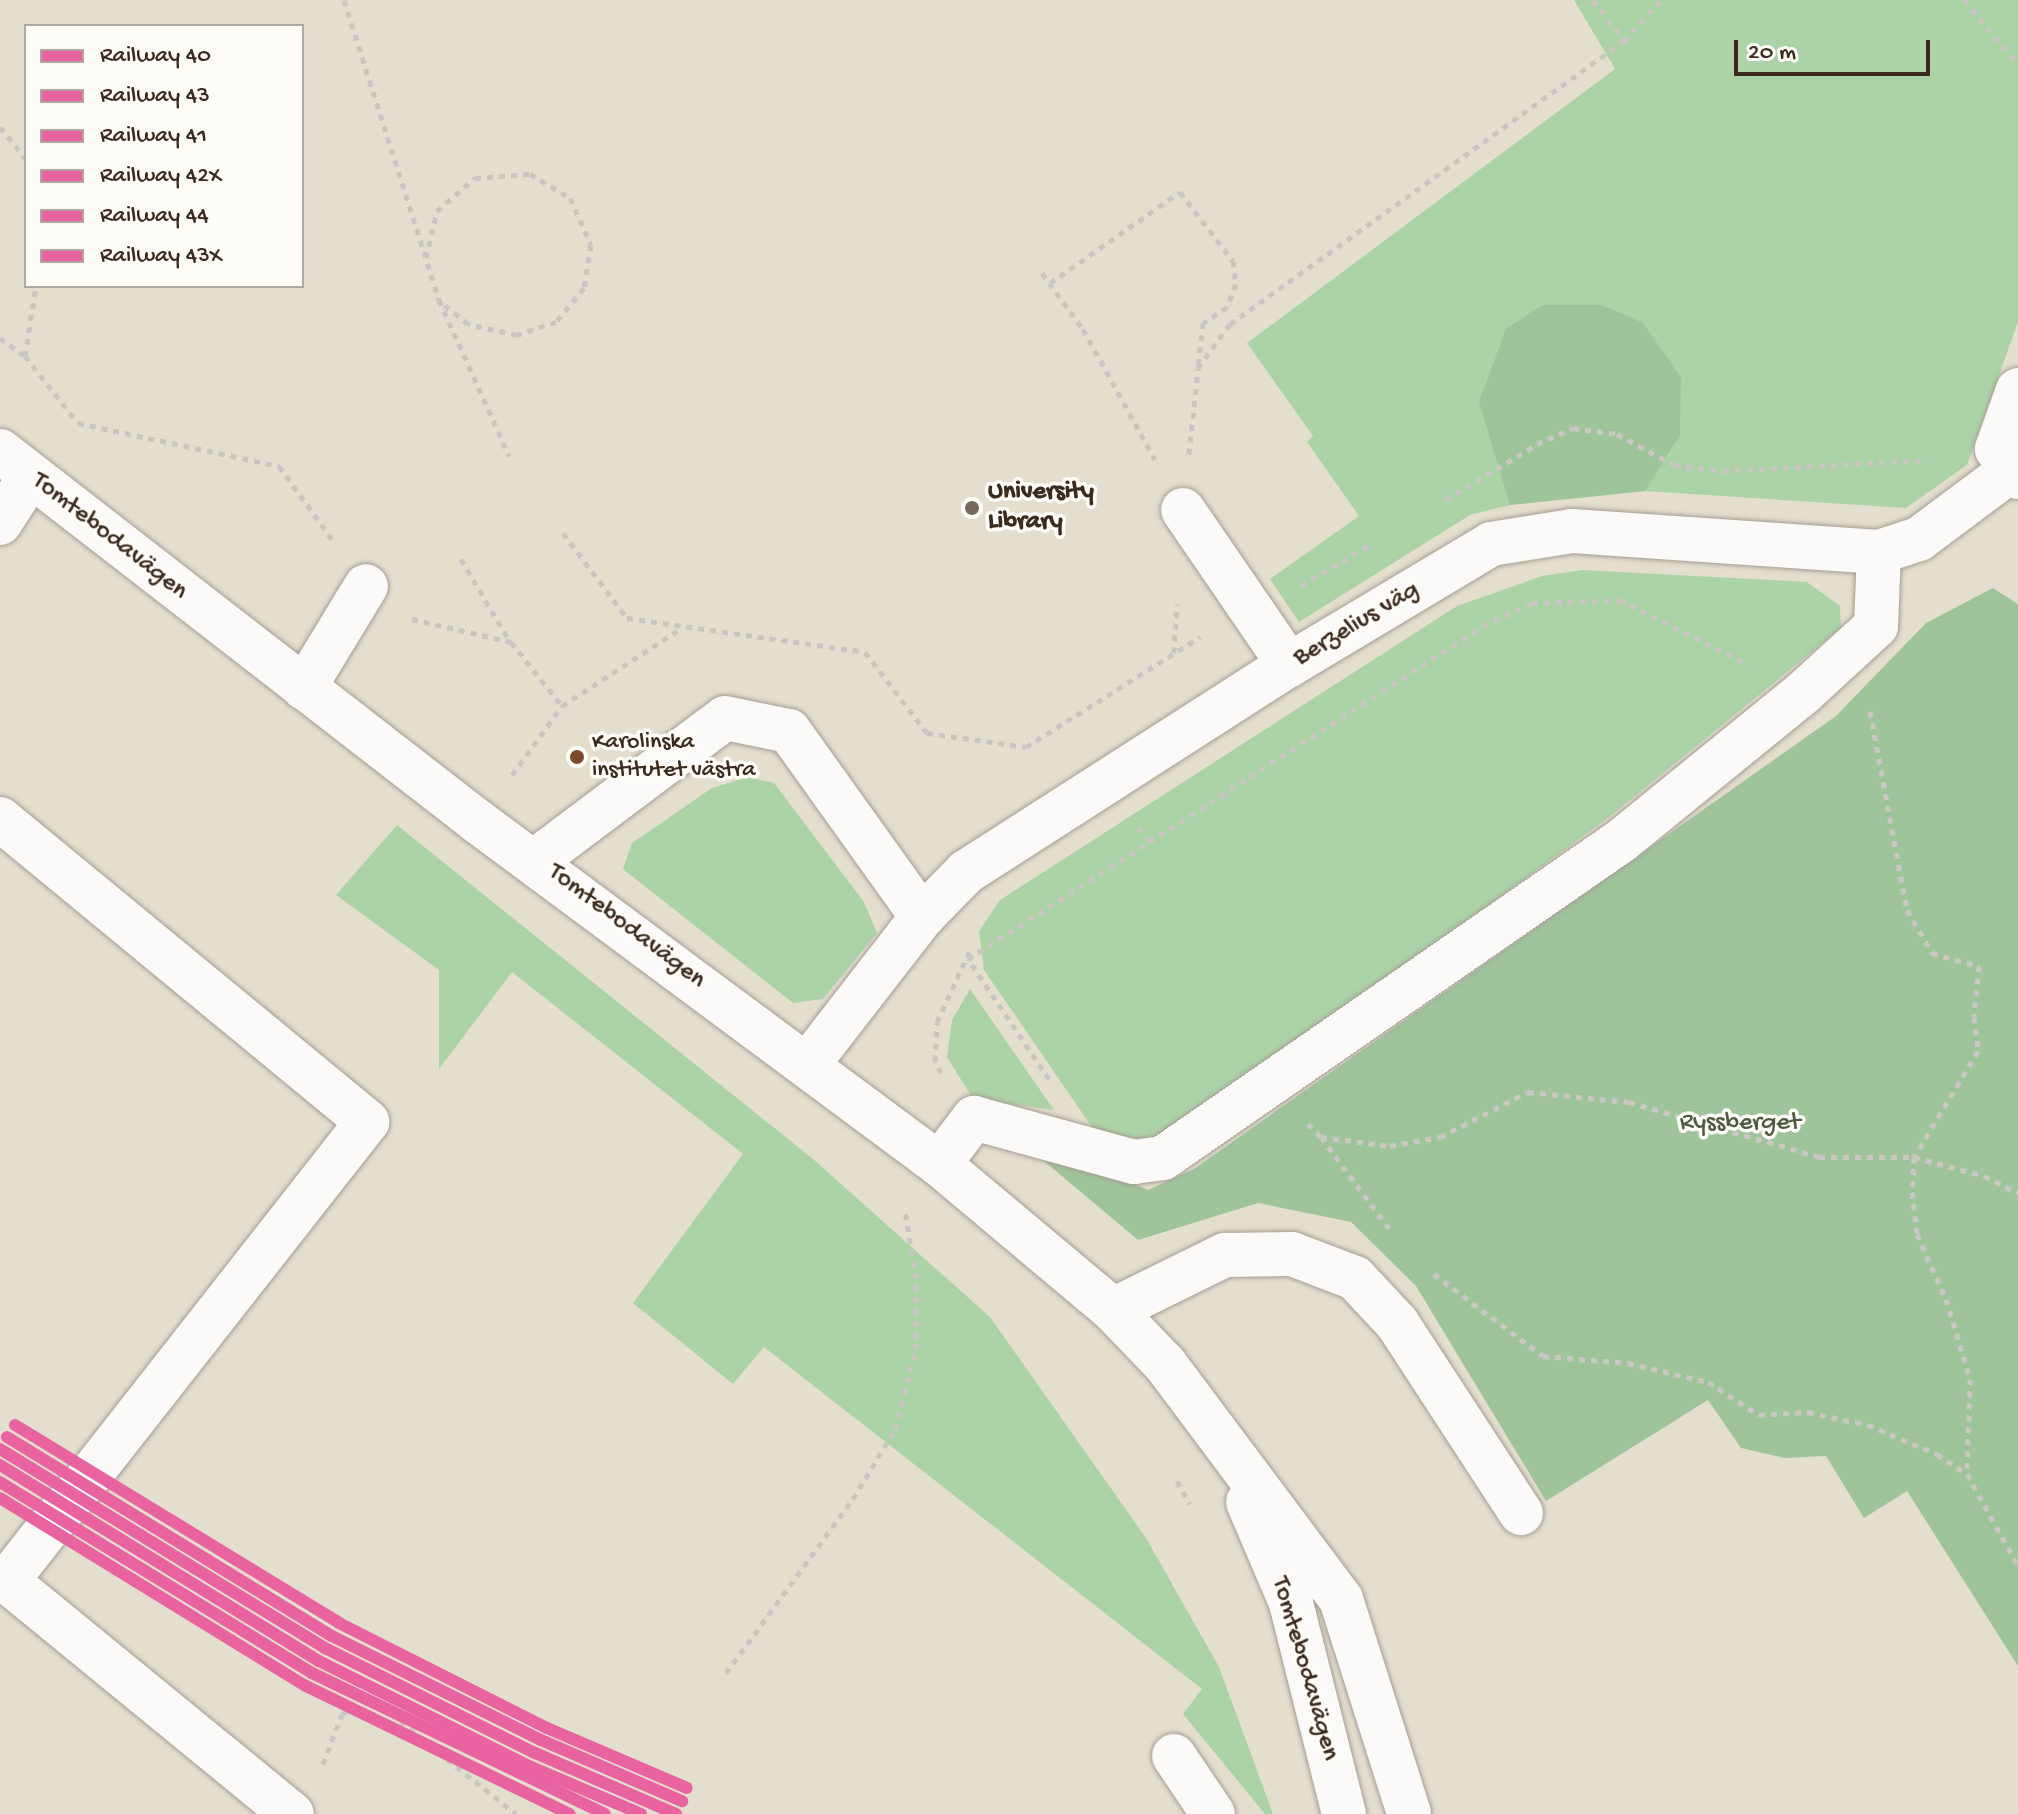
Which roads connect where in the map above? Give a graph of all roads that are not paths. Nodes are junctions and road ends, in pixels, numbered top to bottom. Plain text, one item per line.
1 (2018, 390) edge
2 (15, 464) edge
3 (2016, 471) edge
4 (1183, 510) road end
5 (0, 523) edge
6 (1879, 552) junction
7 (366, 586) road end
8 (1289, 665) junction
9 (304, 688) junction
10 (0, 819) edge
11 (536, 860) junction
12 (922, 917) junction
13 (808, 1064) junction
14 (939, 1164) junction
15 (1113, 1310) junction
16 (1220, 1437) junction
17 (1521, 1513) dead end
18 (3, 1586) edge
19 (1174, 1756) dead end
20 (292, 1814) edge
21 (1213, 1814) edge
22 (1344, 1814) edge
23 (1409, 1814) edge

1 - 3 street
2 - 5 street
2 - 9 street, Tomtebodavägen
3 - 6 street, Berzelius väg
4 - 8 street
6 - 8 street, Berzelius väg
6 - 14 street
7 - 9 street
8 - 12 street, Berzelius väg
9 - 11 street, Tomtebodavägen
10 - 18 street
11 - 12 street
11 - 13 street, Tomtebodavägen
12 - 13 street, Berzelius väg
13 - 14 street, Tomtebodavägen
14 - 15 street, Tomtebodavägen
15 - 16 street, Tomtebodavägen
15 - 17 street
16 - 22 street, Tomtebodavägen
16 - 23 street, Tomtebodavägen
18 - 20 street
19 - 21 street

